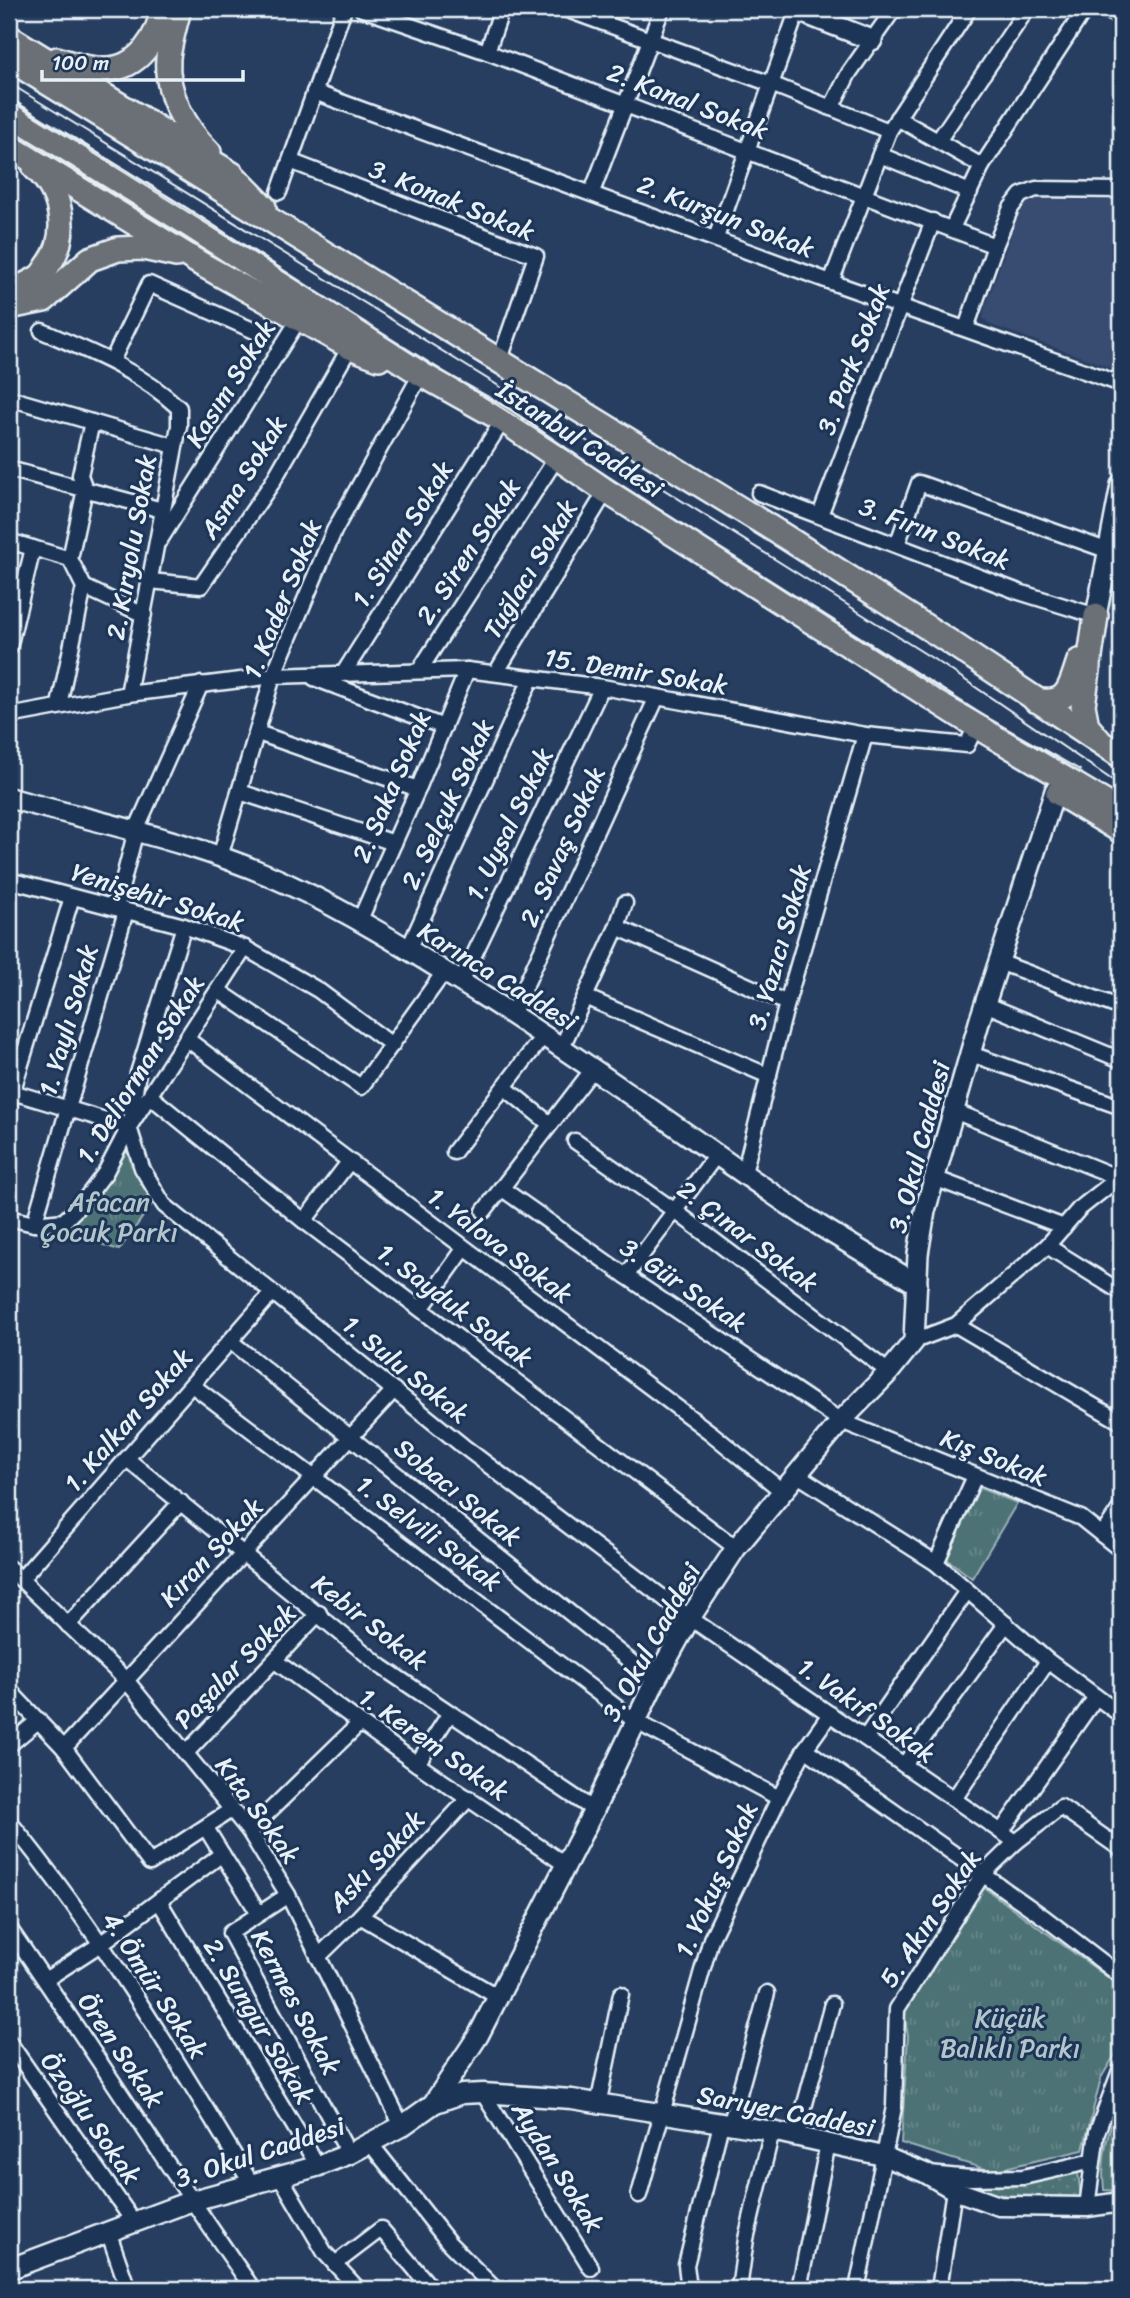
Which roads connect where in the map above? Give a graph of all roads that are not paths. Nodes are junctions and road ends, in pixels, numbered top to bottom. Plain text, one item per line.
1 (162, 9) edge
2 (179, 9) edge
3 (344, 9) edge
4 (362, 9) edge
5 (502, 9) edge
6 (565, 9) edge
7 (662, 9) edge
8 (796, 9) edge
9 (894, 9) edge
10 (969, 9) edge
11 (1027, 9) edge
12 (1085, 9) edge
13 (1110, 9) edge
14 (1121, 16) edge
15 (9, 37) edge
16 (872, 40) junction
17 (651, 42) junction
18 (487, 51) junction
19 (19, 55) edge
20 (771, 84) junction
21 (314, 92) junction
22 (627, 104) junction
23 (831, 108) junction
24 (9, 113) edge
25 (897, 118) junction
26 (889, 131) junction
27 (938, 141) junction
28 (13, 149) edge
29 (746, 149) junction
30 (880, 155) junction
31 (290, 161) junction
32 (982, 166) junction
33 (232, 174) junction
34 (1121, 190) edge
35 (279, 192) dead end
36 (592, 192) junction
37 (970, 192) junction
38 (865, 195) junction
39 (933, 220) junction
40 (952, 228) junction
41 (285, 230) junction
42 (716, 239) junction
43 (995, 246) junction
44 (201, 264) junction
45 (831, 282) junction
46 (9, 292) edge
47 (899, 305) junction
48 (9, 307) edge
49 (299, 319) junction
50 (965, 328) junction
51 (42, 331) dead end
52 (257, 332) dead end
53 (350, 347) junction
54 (112, 361) junction
55 (499, 362) junction
56 (421, 374) junction
57 (1121, 384) edge
58 (9, 398) edge
59 (503, 420) junction
60 (92, 422) junction
61 (174, 446) junction
62 (557, 457) junction
63 (9, 469) edge
64 (1121, 485) edge
65 (85, 489) junction
66 (606, 491) junction
67 (759, 493) dead end
68 (162, 510) junction
69 (820, 515) junction
70 (9, 541) edge
71 (156, 545) junction
72 (897, 545) junction
73 (33, 548) junction
74 (1109, 551) junction
75 (70, 559) junction
76 (149, 581) junction
77 (84, 587) junction
78 (144, 615) junction
79 (1096, 615) junction
80 (9, 648) edge
81 (467, 670) junction
82 (419, 671) junction
83 (496, 673) junction
84 (343, 674) junction
85 (306, 675) junction
86 (273, 676) junction
87 (531, 679) junction
88 (201, 684) junction
89 (602, 687) junction
90 (128, 694) junction
91 (656, 697) junction
92 (1035, 700) junction
93 (59, 705) junction
94 (9, 716) edge
95 (976, 726) junction
96 (443, 727) junction
97 (258, 733) junction
98 (865, 735) junction
99 (1112, 742) edge
100 (1121, 756) edge
101 (1062, 783) junction
102 (418, 789) junction
103 (240, 792) junction
104 (9, 798) edge
105 (1121, 812) edge
106 (136, 830) junction
107 (1121, 831) edge
108 (394, 843) junction
109 (220, 857) junction
110 (9, 881) edge
111 (72, 897) junction
112 (625, 903) dead end
113 (121, 909) junction
114 (359, 922) junction
115 (184, 926) junction
116 (617, 927) junction
117 (245, 948) junction
118 (408, 950) junction
119 (999, 962) junction
120 (452, 977) junction
121 (219, 991) junction
122 (585, 997) junction
123 (787, 1003) junction
124 (985, 1004) junction
125 (1121, 1009) edge
126 (512, 1015) junction
127 (544, 1035) junction
128 (187, 1039) junction
129 (391, 1045) junction
130 (562, 1047) junction
131 (971, 1054) junction
132 (1121, 1060) edge
133 (593, 1069) junction
134 (769, 1076) junction
135 (503, 1087) junction
136 (10, 1096) edge
137 (150, 1096) junction
138 (1121, 1107) edge
139 (68, 1109) junction
140 (954, 1111) junction
141 (550, 1124) junction
142 (129, 1127) junction
143 (575, 1141) dead end
144 (454, 1152) dead end
145 (717, 1154) junction
146 (349, 1162) junction
147 (744, 1173) junction
148 (1120, 1177) edge
149 (934, 1178) junction
150 (501, 1188) junction
151 (484, 1210) dead end
152 (675, 1210) junction
153 (9, 1218) edge
154 (304, 1221) junction
155 (34, 1224) junction
156 (1064, 1227) junction
157 (1047, 1246) junction
158 (464, 1250) junction
159 (626, 1276) junction
160 (917, 1284) junction
161 (1121, 1292) edge
162 (272, 1293) junction
163 (421, 1309) junction
164 (956, 1325) junction
165 (230, 1341) junction
166 (914, 1341) junction
167 (889, 1372) junction
168 (192, 1385) junction
169 (394, 1390) junction
170 (841, 1421) junction
171 (1121, 1422) edge
172 (350, 1437) junction
173 (127, 1459) junction
174 (796, 1474) junction
175 (975, 1476) junction
176 (314, 1477) junction
177 (782, 1491) junction
178 (181, 1503) junction
179 (1121, 1507) edge
180 (1102, 1535) junction
181 (736, 1548) junction
182 (1121, 1550) edge
183 (243, 1554) junction
184 (936, 1563) junction
185 (9, 1568) edge
186 (20, 1580) junction
187 (967, 1591) junction
188 (319, 1613) junction
189 (691, 1618) junction
190 (1006, 1624) junction
191 (68, 1625) junction
192 (275, 1661) junction
193 (1048, 1661) junction
194 (126, 1680) junction
195 (655, 1681) junction
196 (9, 1690) edge
197 (1096, 1697) junction
198 (450, 1713) junction
199 (830, 1714) junction
200 (1121, 1715) edge
201 (39, 1720) junction
202 (635, 1721) junction
203 (360, 1723) junction
204 (865, 1738) junction
205 (9, 1745) edge
206 (64, 1748) junction
207 (805, 1749) junction
208 (186, 1753) junction
209 (417, 1763) junction
210 (904, 1765) junction
211 (469, 1798) junction
212 (779, 1798) junction
213 (954, 1799) junction
214 (231, 1810) junction
215 (594, 1810) junction
216 (9, 1821) edge
217 (206, 1828) junction
218 (249, 1831) junction
219 (1001, 1832) junction
220 (1016, 1842) junction
221 (1121, 1849) edge
222 (222, 1854) junction
223 (566, 1866) junction
224 (983, 1874) junction
225 (288, 1895) junction
226 (159, 1902) junction
227 (259, 1914) junction
228 (360, 1916) junction
229 (9, 1928) edge
230 (99, 1945) junction
231 (318, 1957) junction
232 (1121, 1976) edge
233 (45, 1980) junction
234 (767, 1993) dead end
235 (621, 1994) dead end
236 (498, 1997) junction
237 (832, 2004) dead end
238 (9, 2042) edge
239 (1121, 2068) edge
240 (483, 2093) junction
241 (433, 2104) junction
242 (598, 2105) junction
243 (661, 2115) junction
244 (726, 2125) junction
245 (402, 2126) junction
246 (772, 2131) junction
247 (796, 2137) junction
248 (370, 2143) junction
249 (828, 2143) junction
250 (349, 2154) junction
251 (883, 2156) junction
252 (1093, 2161) junction
253 (318, 2166) junction
254 (925, 2173) junction
255 (280, 2176) junction
256 (251, 2183) junction
257 (954, 2190) junction
258 (639, 2195) dead end
259 (191, 2201) junction
260 (1121, 2202) edge
261 (1087, 2207) junction
262 (133, 2221) junction
263 (108, 2231) junction
264 (335, 2264) junction
265 (591, 2267) dead end
266 (9, 2269) edge
267 (128, 2289) edge
268 (253, 2289) edge
269 (358, 2289) edge
270 (432, 2289) edge
271 (495, 2289) edge
272 (689, 2289) edge
273 (739, 2289) edge
274 (799, 2289) edge
275 (857, 2289) edge
276 (939, 2289) edge

1 - 19 highway
2 - 33 highway
3 - 21 street
4 - 18 street, 2. Kanal Sokak
5 - 18 street
6 - 17 street
7 - 17 street
8 - 16 main road
8 - 20 street
9 - 16 street
10 - 25 street
11 - 27 street
12 - 32 street
13 - 14 main road
15 - 19 highway
16 - 23 street
17 - 20 street
17 - 22 street
18 - 22 street, 2. Kanal Sokak
19 - 33 highway
19 - 41 highway, İstanbul Caddesi
20 - 23 street
20 - 29 street
21 - 31 street
21 - 36 street, 2. Kurşun Sokak
22 - 29 street, 2. Kanal Sokak
22 - 36 street
23 - 26 street
24 - 56 highway, İstanbul Caddesi
25 - 26 street
25 - 27 street
26 - 30 street
27 - 32 street
28 - 44 highway
28 - 46 highway
29 - 38 street, 2. Kanal Sokak
29 - 42 street
30 - 37 street
30 - 38 street
31 - 35 street
31 - 55 street, 3. Konak Sokak
32 - 37 street
33 - 41 highway
34 - 43 street
36 - 42 street, 2. Kurşun Sokak
37 - 40 street
38 - 39 street, 2. Kanal Sokak
38 - 45 street
39 - 40 street, 2. Kanal Sokak
39 - 47 street, 3. Park Sokak
40 - 43 street, 2. Kanal Sokak
41 - 55 highway, İstanbul Caddesi
42 - 45 street, 2. Kurşun Sokak
43 - 50 street
44 - 48 highway
44 - 49 highway
45 - 47 street, 2. Kurşun Sokak
47 - 50 street, 2. Kurşun Sokak
47 - 69 street, 3. Park Sokak
49 - 53 highway
49 - 71 street, Kasım Sokak
50 - 57 street, 2. Kurşun Sokak
51 - 54 street
52 - 54 street
53 - 56 highway
53 - 76 street, Asma Sokak
54 - 61 street, 2. Kıryolu Sokak
55 - 92 highway, İstanbul Caddesi
56 - 59 highway, İstanbul Caddesi
56 - 86 street, 1. Kader Sokak
58 - 60 street
59 - 62 highway, İstanbul Caddesi
59 - 84 street, 1. Sinan Sokak
60 - 61 street
60 - 65 street
61 - 68 street, 2. Kıryolu Sokak
62 - 66 highway, İstanbul Caddesi
62 - 82 street, 2. Siren Sokak
63 - 65 street
64 - 74 main road
65 - 68 street
65 - 75 street
66 - 83 street, Tuğlacı Sokak
66 - 95 highway, İstanbul Caddesi
67 - 69 street, 3. Fırın Sokak
68 - 71 street, 2. Kıryolu Sokak
69 - 72 street, 3. Fırın Sokak
70 - 73 street
71 - 76 street, 2. Kıryolu Sokak
72 - 74 street
72 - 79 street, 3. Fırın Sokak
73 - 75 street
73 - 80 street
74 - 79 main road
75 - 77 street
76 - 78 street, 2. Kıryolu Sokak
77 - 78 street
77 - 93 street
78 - 90 street, 2. Kıryolu Sokak
79 - 92 highway
79 - 99 highway
81 - 82 street, 15. Demir Sokak
81 - 83 street, 15. Demir Sokak
81 - 96 street, 2. Saka Sokak
82 - 84 street, 15. Demir Sokak
83 - 87 street, 15. Demir Sokak
84 - 85 street, 15. Demir Sokak
85 - 86 street, 15. Demir Sokak
85 - 96 street
86 - 88 street, 15. Demir Sokak
86 - 97 street, 1. Kader Sokak
87 - 89 street, 15. Demir Sokak
87 - 118 street, 2. Selçuk Sokak
88 - 90 street, 15. Demir Sokak
88 - 106 street, 1. Yaylı Sokak
89 - 91 street, 15. Demir Sokak
89 - 120 street, 1. Uysal Sokak
90 - 93 street, 15. Demir Sokak
91 - 98 street, 15. Demir Sokak
91 - 126 street, 2. Savaş Sokak
92 - 99 highway, İstanbul Caddesi
93 - 94 street, 15. Demir Sokak
95 - 98 street, 15. Demir Sokak
95 - 101 highway, İstanbul Caddesi
96 - 102 street, 2. Saka Sokak
97 - 102 street
97 - 103 street, 1. Kader Sokak
98 - 123 street, 3. Yazıcı Sokak
99 - 100 highway, İstanbul Caddesi
101 - 105 highway, İstanbul Caddesi
101 - 107 highway
101 - 119 main road, 3. Okul Caddesi
102 - 108 street, 2. Saka Sokak
103 - 108 street
103 - 109 street, 1. Kader Sokak
104 - 106 main road, Karınca Caddesi
106 - 109 main road, Karınca Caddesi
106 - 113 street, 1. Yaylı Sokak
108 - 114 street, 2. Saka Sokak
109 - 114 main road, Karınca Caddesi
110 - 111 street, Yenişehir Sokak
111 - 113 street, Yenişehir Sokak
111 - 136 street
112 - 116 street
113 - 115 street, Yenişehir Sokak
113 - 139 street, 1. Yaylı Sokak
114 - 118 main road, Karınca Caddesi
115 - 117 street, Yenişehir Sokak
115 - 142 street
116 - 122 street
116 - 123 street
117 - 121 street, 1. Deliorman Sokak
117 - 129 street, Yenişehir Sokak
118 - 120 main road, Karınca Caddesi
119 - 124 main road, 3. Okul Caddesi
119 - 125 street
120 - 126 main road, Karınca Caddesi
120 - 129 street, 1. Uysal Sokak
121 - 128 street, 1. Deliorman Sokak
121 - 129 street, 1. Uysal Sokak
122 - 130 street
122 - 134 street
123 - 134 street, 3. Yazıcı Sokak
124 - 131 main road, 3. Okul Caddesi
124 - 132 street
126 - 127 main road, Karınca Caddesi
127 - 130 main road, Karınca Caddesi
127 - 135 street
128 - 137 street, 1. Deliorman Sokak
128 - 146 street, 1. Yalova Sokak
130 - 133 main road, Karınca Caddesi
131 - 138 street
131 - 140 main road, 3. Okul Caddesi
133 - 141 street
133 - 145 main road, Karınca Caddesi
134 - 147 street, 3. Yazıcı Sokak
135 - 141 street
135 - 144 street
136 - 139 street
137 - 142 street, 1. Deliorman Sokak
137 - 154 street, 1. Sayduk Sokak
139 - 142 street
139 - 155 street, 1. Yaylı Sokak
140 - 148 street
140 - 149 main road, 3. Okul Caddesi
141 - 150 street
142 - 155 street, 1. Deliorman Sokak
142 - 162 street, 1. Sulu Sokak
143 - 152 street, 2. Çınar Sokak
145 - 147 main road, Karınca Caddesi
145 - 152 street
146 - 154 street
146 - 158 street, 1. Yalova Sokak
147 - 160 main road, Karınca Caddesi
148 - 156 street
149 - 156 street
149 - 160 main road, 3. Okul Caddesi
150 - 151 street
150 - 159 street, 3. Gür Sokak
152 - 159 street
152 - 167 street, 2. Çınar Sokak
153 - 155 street
154 - 163 street, 1. Sayduk Sokak
156 - 157 street
157 - 161 street
157 - 164 street
158 - 163 street
158 - 177 street, 1. Yalova Sokak
159 - 170 street, 3. Gür Sokak
160 - 166 main road, 3. Okul Caddesi
162 - 165 street, 1. Kalkan Sokak
162 - 169 street, 1. Sulu Sokak
163 - 181 street, 1. Sayduk Sokak
164 - 166 street
164 - 171 street
165 - 168 street, 1. Kalkan Sokak
165 - 172 street, Sobacı Sokak
166 - 167 main road, 3. Okul Caddesi
167 - 170 main road, 3. Okul Caddesi
168 - 173 street, 1. Kalkan Sokak
168 - 176 street, 1. Selvili Sokak
169 - 172 street, Kıran Sokak
169 - 189 street, 1. Sulu Sokak
170 - 174 main road, 3. Okul Caddesi
170 - 175 street, Kış Sokak
172 - 176 street, Kıran Sokak
172 - 195 street, Sobacı Sokak
173 - 178 street, Kebir Sokak
173 - 186 street, 1. Kalkan Sokak
174 - 177 main road, 3. Okul Caddesi
174 - 184 street
175 - 180 street, Kış Sokak
175 - 184 street
176 - 183 street, Kıran Sokak
176 - 202 street, 1. Selvili Sokak
177 - 181 main road, 3. Okul Caddesi
178 - 183 street, Kebir Sokak
178 - 191 street
179 - 180 street
180 - 182 street, Kış Sokak
181 - 189 main road, 3. Okul Caddesi
183 - 188 street, Kebir Sokak
183 - 194 street, Kıran Sokak
184 - 187 street
185 - 186 street, Kıta Sokak
186 - 191 street, Kıta Sokak
187 - 190 street
187 - 204 street
188 - 192 street, Paşalar Sokak
188 - 198 street, Kebir Sokak
189 - 195 main road, 3. Okul Caddesi
189 - 199 street, 1. Vakıf Sokak
190 - 193 street
190 - 210 street
191 - 194 street, Kıta Sokak
192 - 203 street, 1. Kerem Sokak
192 - 208 street, Paşalar Sokak
193 - 197 street
193 - 213 street
194 - 206 street, Kıran Sokak
194 - 208 street, Kıta Sokak
195 - 202 main road, 3. Okul Caddesi
196 - 201 street
197 - 200 street
197 - 219 street
198 - 209 street
198 - 215 street, Kebir Sokak
199 - 204 street, 1. Vakıf Sokak
199 - 207 street, 1. Yokuş Sokak
201 - 205 street
201 - 206 street
202 - 212 street, 1. Selvili Sokak
202 - 215 main road, 3. Okul Caddesi
203 - 209 street, 1. Kerem Sokak
203 - 218 street
204 - 210 street, 1. Vakıf Sokak
206 - 217 street
207 - 212 street, 1. Yokuş Sokak
207 - 224 street
208 - 214 street, Kıta Sokak
209 - 211 street, 1. Kerem Sokak
210 - 213 street, 1. Vakıf Sokak
211 - 223 street, 1. Kerem Sokak
211 - 228 street, Askı Sokak
212 - 243 street, 1. Yokuş Sokak
213 - 219 street, 1. Vakıf Sokak
214 - 217 street
214 - 218 street, Kıta Sokak
215 - 223 main road, 3. Okul Caddesi
216 - 230 street, 4. Ömür Sokak
217 - 222 street
218 - 225 street, Kıta Sokak
219 - 220 street, 1. Vakıf Sokak
220 - 221 street, 5. Akın Sokak
220 - 224 street, 5. Akın Sokak
222 - 226 street
222 - 227 street
223 - 236 main road, 3. Okul Caddesi
224 - 232 street
224 - 251 street, 5. Akın Sokak
225 - 227 street, Kermes Sokak
225 - 231 street, Kıta Sokak
226 - 230 street
226 - 253 street, 2. Sungur Sokak
227 - 250 street, Kermes Sokak
228 - 231 street, Askı Sokak
228 - 236 street
229 - 233 street, Ören Sokak
230 - 233 street
230 - 256 street, 4. Ömür Sokak
231 - 245 street, Kıta Sokak
233 - 259 street, Ören Sokak
234 - 244 street
235 - 242 street
236 - 241 main road, 3. Okul Caddesi
237 - 247 street
238 - 262 street, Özoğlu Sokak
239 - 252 street
240 - 241 street, Sarıyer Caddesi
240 - 242 street, Sarıyer Caddesi
240 - 265 street, Aydan Sokak
241 - 245 main road, 3. Okul Caddesi
242 - 243 street, Sarıyer Caddesi
243 - 244 street, Sarıyer Caddesi
243 - 258 street, 1. Yokuş Sokak
244 - 246 street, Sarıyer Caddesi
244 - 272 street
245 - 248 main road, 3. Okul Caddesi
246 - 247 street, Sarıyer Caddesi
246 - 273 street
247 - 249 street, Sarıyer Caddesi
248 - 250 main road, 3. Okul Caddesi
248 - 271 street
249 - 251 street, Sarıyer Caddesi
249 - 274 street
250 - 253 main road, 3. Okul Caddesi
251 - 254 street, Sarıyer Caddesi
251 - 275 street, 5. Akın Sokak
252 - 254 street
252 - 261 street
253 - 255 main road, 3. Okul Caddesi
254 - 257 street, Sarıyer Caddesi
255 - 256 main road, 3. Okul Caddesi
255 - 264 street
256 - 259 main road, 3. Okul Caddesi
257 - 261 street, Sarıyer Caddesi
257 - 276 street
259 - 262 main road, 3. Okul Caddesi
259 - 268 street, Ören Sokak
260 - 261 street, Sarıyer Caddesi
262 - 263 main road, 3. Okul Caddesi
263 - 266 main road, 3. Okul Caddesi
263 - 267 street
264 - 269 street
264 - 270 street

